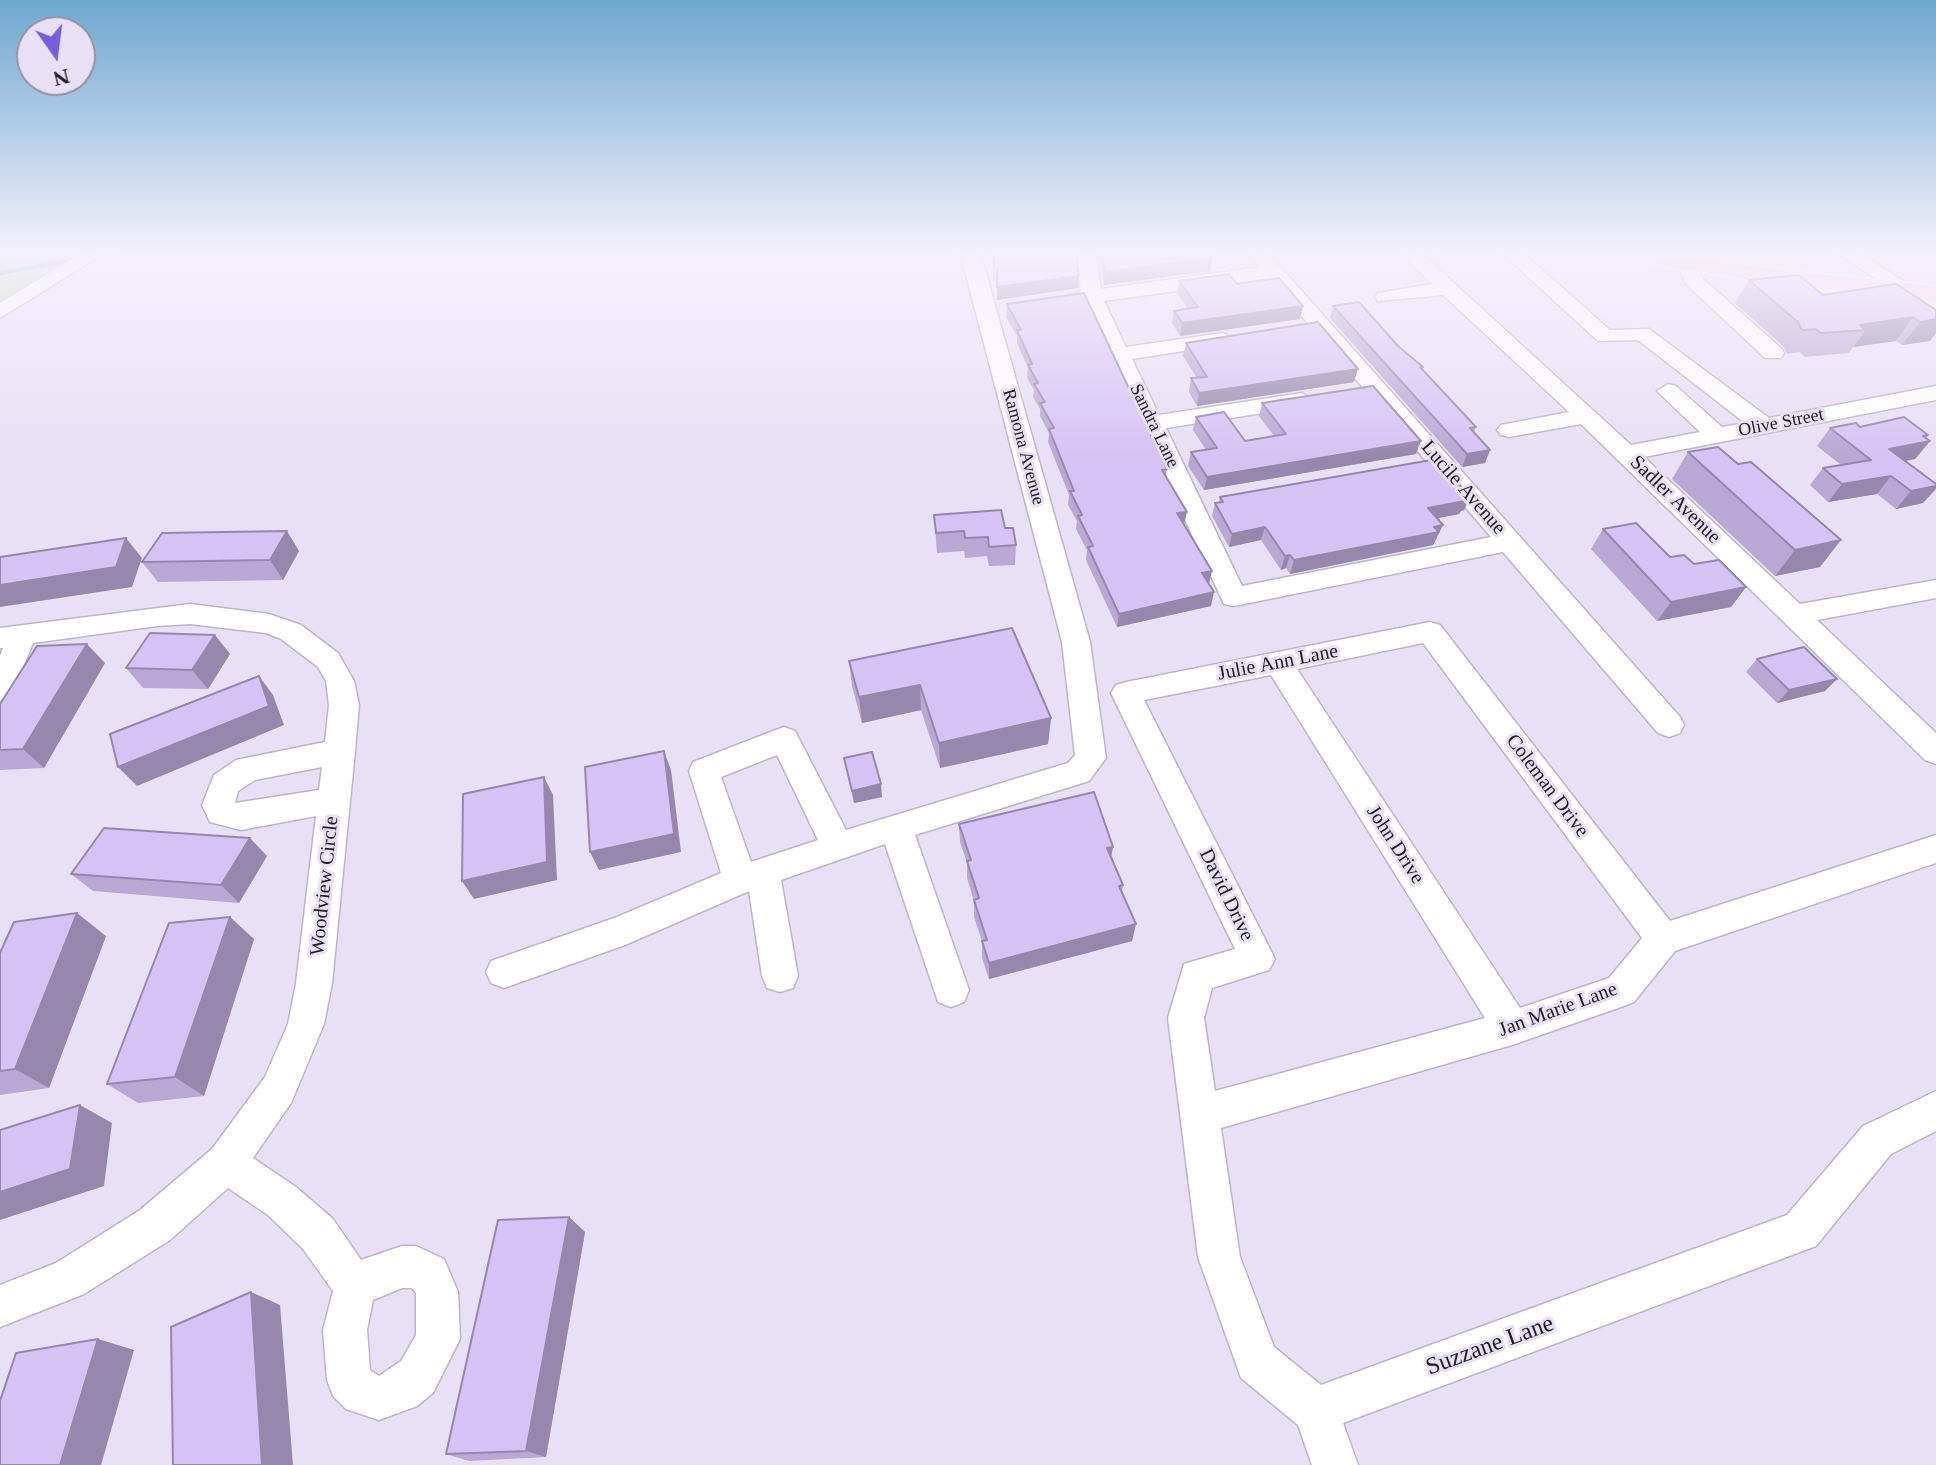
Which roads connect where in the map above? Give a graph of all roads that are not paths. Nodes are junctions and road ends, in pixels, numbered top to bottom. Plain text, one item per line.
1 (996, 320) edge
2 (1103, 320) edge
3 (1320, 320) edge
4 (1483, 320) edge
5 (1587, 320) edge
6 (1737, 320) edge
7 (1324, 325) junction
8 (1292, 329) edge
9 (1245, 336) edge
10 (1773, 353) dead end
11 (1120, 354) junction
12 (1379, 388) junction
13 (1668, 391) dead end
14 (1349, 393) edge
15 (1936, 393) edge
16 (1318, 397) edge
17 (1585, 416) junction
18 (1153, 423) junction
19 (1764, 426) junction
20 (1509, 430) dead end
21 (1717, 435) junction
22 (1626, 453) junction
23 (1439, 461) junction
24 (1408, 466) edge
25 (1510, 542) junction
26 (1936, 589) edge
27 (1794, 615) junction
28 (1430, 632) joint
29 (12, 636) edge
30 (1278, 663) junction
31 (0, 691) edge
32 (1126, 693) joint
33 (1669, 725) dead end
34 (340, 751) junction
35 (1936, 752) edge
36 (334, 800) junction
37 (896, 827) junction
38 (837, 845) junction
39 (1936, 849) edge
40 (751, 876) junction
41 (1663, 939) junction
42 (504, 972) dead end
43 (780, 976) dead end
44 (951, 990) dead end
45 (1512, 1028) junction
46 (1936, 1110) edge
47 (1202, 1114) junction
48 (226, 1163) junction
49 (355, 1287) dead end
50 (0, 1306) edge
51 (1316, 1410) junction
52 (1335, 1465) edge

1 - 37 street, Ramona Avenue
2 - 11 street, Sandra Lane
3 - 7 street, Lucile Avenue
4 - 17 street, Sadler Avenue
5 - 19 street
6 - 10 street
7 - 8 street
7 - 12 street, Lucile Avenue
9 - 11 street
11 - 18 street, Sandra Lane
12 - 14 street
12 - 23 street, Lucile Avenue
13 - 21 street
15 - 19 street, Olive Street
16 - 18 street
17 - 20 street
17 - 22 street, Sadler Avenue
18 - 25 street, Sandra Lane
19 - 21 street, Olive Street
21 - 22 street, Olive Street
22 - 27 street, Sadler Avenue
23 - 24 street
23 - 25 street, Lucile Avenue
25 - 33 street, Lucile Avenue
26 - 27 street
27 - 35 street, Sadler Avenue
28 - 30 street, Julie Ann Lane
28 - 41 street, Coleman Drive
29 - 31 street
29 - 34 street, Woodview Circle
30 - 32 street, Julie Ann Lane
30 - 45 street, John Drive
32 - 47 street, David Drive
34 - 36 street, Woodview Circle
34 - 36 street
36 - 48 street, Woodview Circle
37 - 38 street
37 - 44 street
38 - 40 street
38 - 40 street
39 - 41 street
40 - 42 street
40 - 43 street
41 - 45 street, Jan Marie Lane
45 - 47 street, Jan Marie Lane
46 - 51 street, Suzzane Lane
47 - 51 street
48 - 49 street
48 - 50 street, Woodview Circle
51 - 52 street

